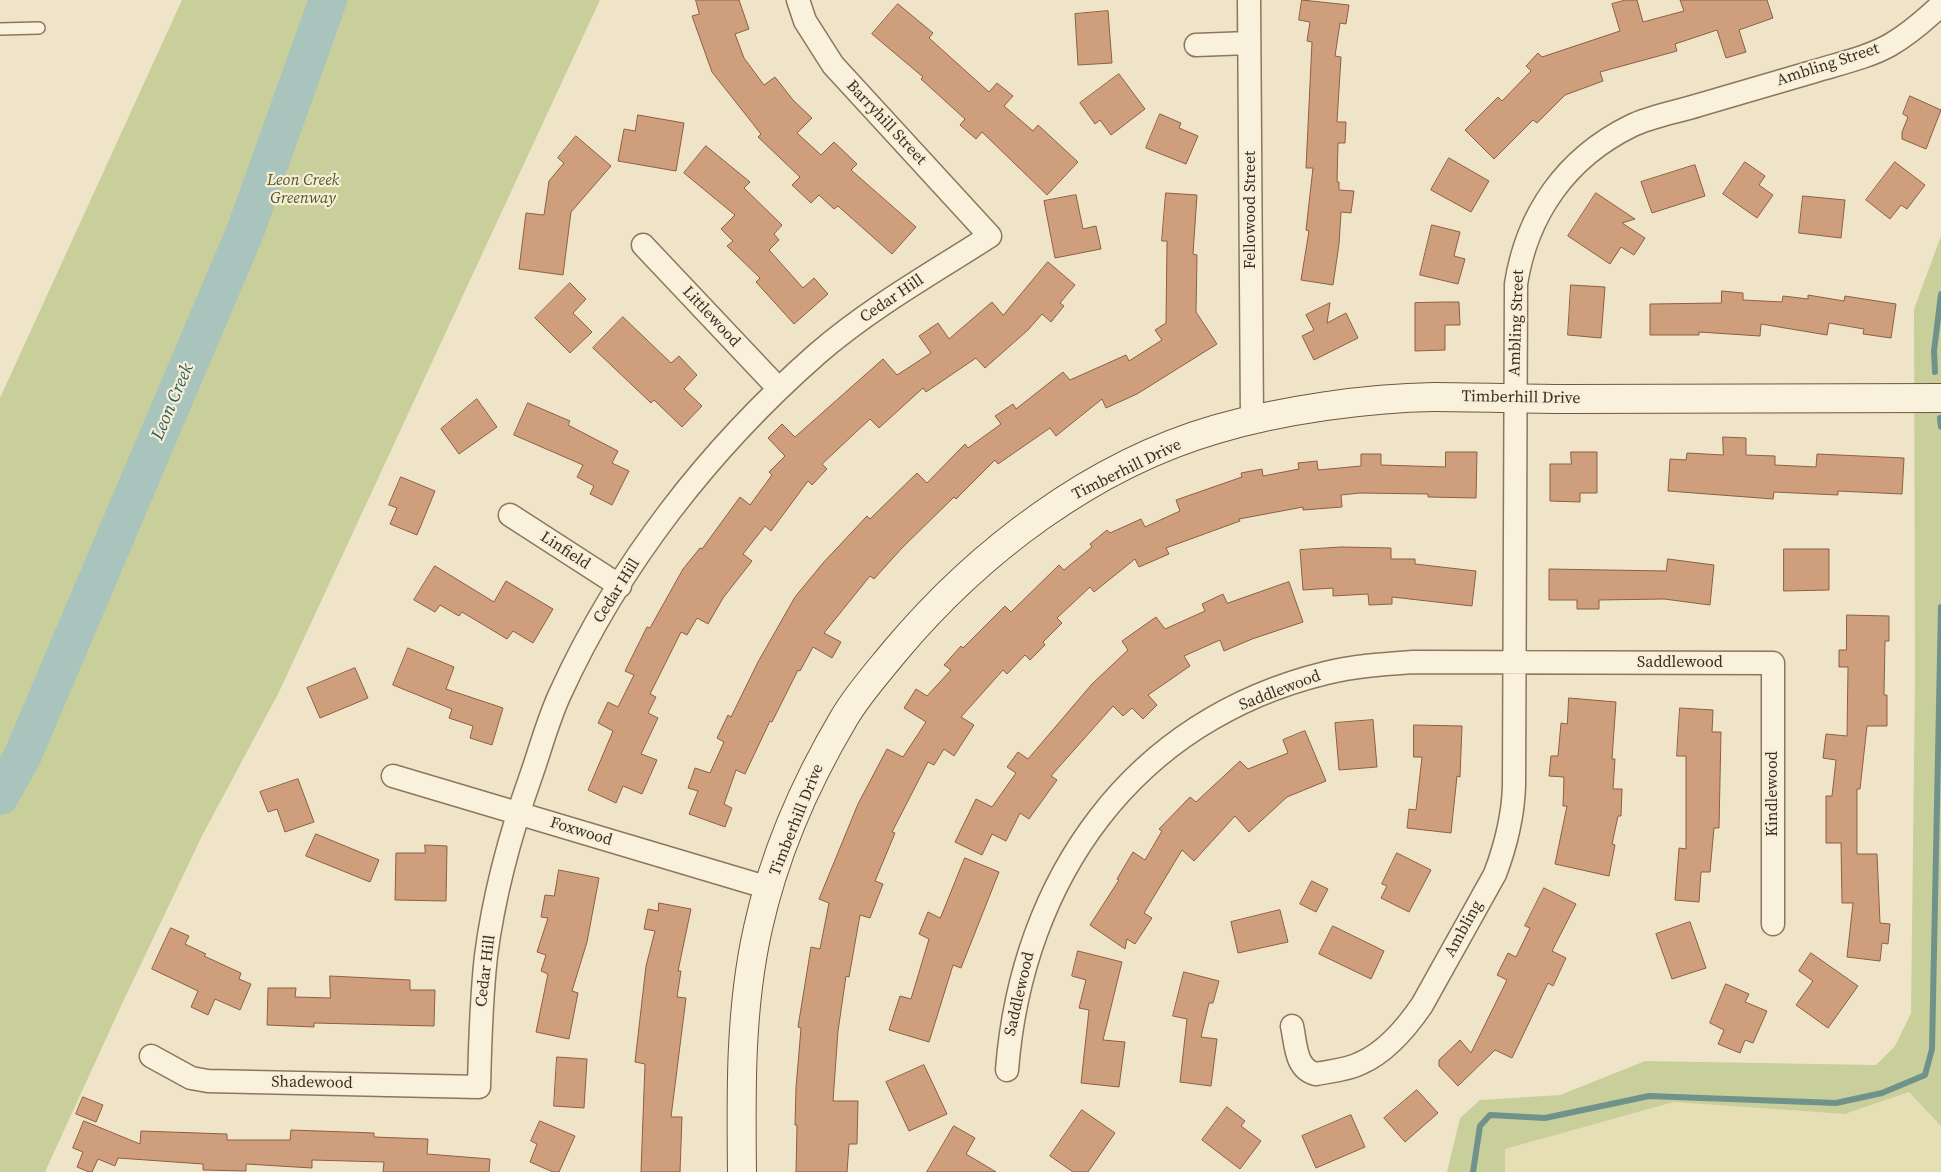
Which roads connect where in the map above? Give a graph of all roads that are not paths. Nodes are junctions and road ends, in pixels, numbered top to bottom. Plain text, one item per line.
1 (798, 0) edge
2 (1249, 0) edge
3 (1941, 5) edge
4 (39, 28) dead end
5 (0, 29) edge
6 (1249, 43) junction
7 (1196, 45) dead end
8 (990, 236) joint
9 (643, 244) dead end
10 (779, 389) junction
11 (1941, 398) edge
12 (1514, 399) junction
13 (1252, 421) junction
14 (510, 515) dead end
15 (620, 586) junction
16 (1514, 662) junction
17 (1773, 664) joint
18 (393, 776) dead end
19 (518, 813) junction
20 (769, 888) junction
21 (1773, 924) dead end
22 (1292, 1026) dead end
23 (150, 1056) dead end
24 (1007, 1070) dead end
25 (479, 1087) joint
26 (742, 1172) edge

1 - 8 street, Barryhill Street
2 - 6 street, Fellowood Street
3 - 12 street, Ambling Street
4 - 5 lane
6 - 7 street
6 - 13 street, Fellowood Street
8 - 10 street, Cedar Hill
9 - 10 street, Littlewood
10 - 15 street, Cedar Hill
11 - 12 street, Timberhill Drive
12 - 13 street, Timberhill Drive
12 - 16 street, Ambling Street
13 - 20 street, Timberhill Drive
14 - 15 street, Linfield
15 - 19 street, Cedar Hill
16 - 17 street, Saddlewood
16 - 22 street, Ambling
16 - 24 street, Saddlewood
17 - 21 street, Kindlewood
18 - 19 street, Foxwood
19 - 20 street, Foxwood
19 - 25 street, Cedar Hill
20 - 26 street, Timberhill Drive
23 - 25 street, Shadewood

